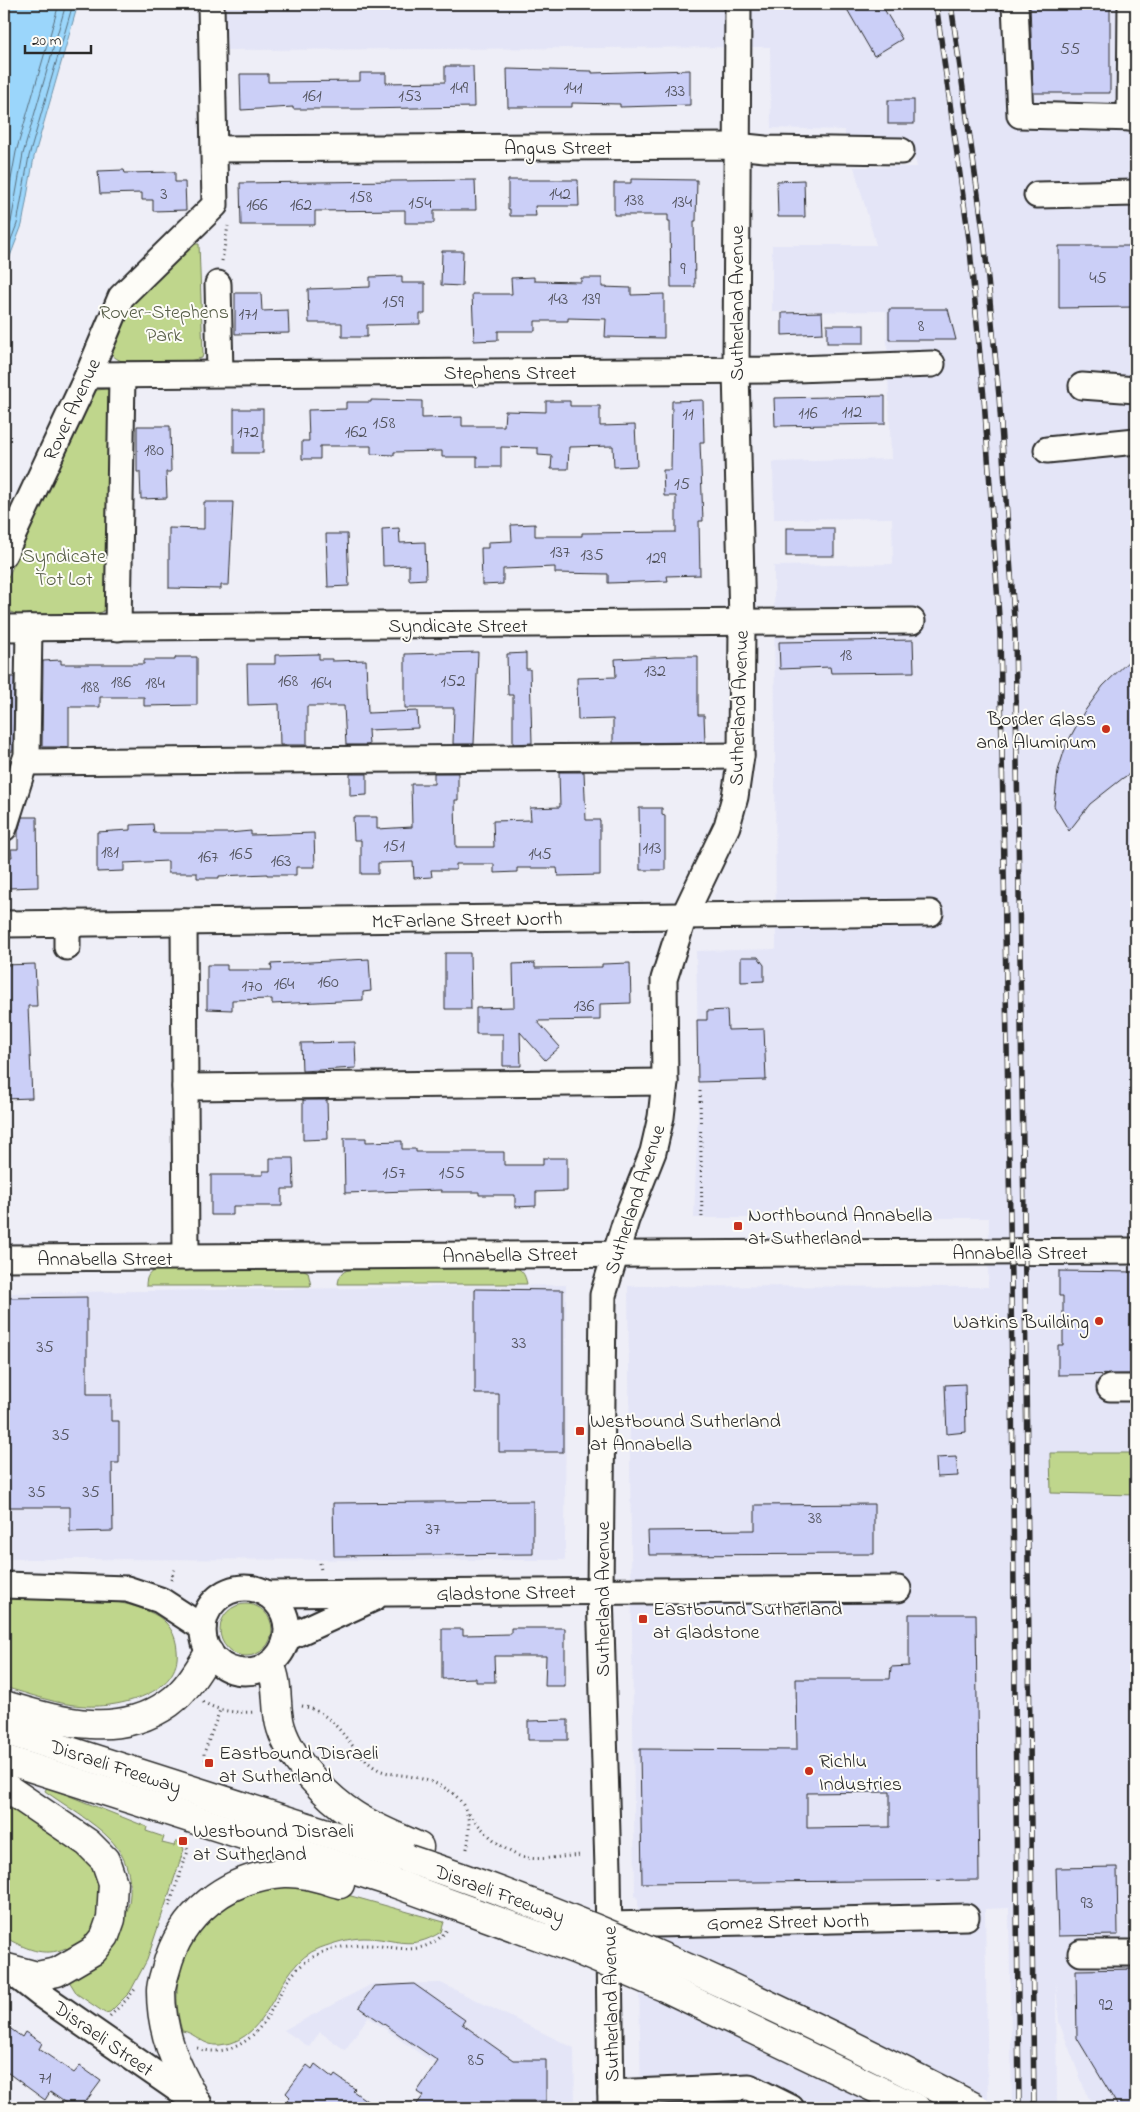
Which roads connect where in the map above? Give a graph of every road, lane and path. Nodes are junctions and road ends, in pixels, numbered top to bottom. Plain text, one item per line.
1 (211, 4) edge
2 (738, 4) edge
3 (1015, 4) edge
4 (1131, 4) edge
5 (1133, 118) edge
6 (736, 146) junction
7 (214, 149) junction
8 (901, 151) dead end
9 (1136, 194) edge
10 (1037, 195) dead end
11 (215, 198) junction
12 (218, 284) joint
13 (932, 364) dead end
14 (736, 370) junction
15 (220, 373) junction
16 (88, 375) junction
17 (122, 375) junction
18 (1082, 386) dead end
19 (1136, 390) edge
20 (1136, 441) edge
21 (1047, 450) dead end
22 (4, 554) edge
23 (912, 620) dead end
24 (742, 623) junction
25 (4, 628) edge
26 (29, 628) junction
27 (118, 628) junction
28 (740, 756) junction
29 (24, 762) junction
30 (4, 828) edge
31 (930, 913) dead end
32 (684, 916) junction
33 (184, 922) junction
34 (67, 923) junction
35 (4, 924) edge
36 (67, 947) dead end
37 (665, 1082) junction
38 (185, 1087) junction
39 (700, 1091) dead end
40 (702, 1221) dead end
41 (1136, 1251) edge
42 (616, 1253) junction
43 (186, 1257) junction
44 (4, 1258) edge
45 (1110, 1388) dead end
46 (1136, 1388) edge
47 (4, 1585) edge
48 (898, 1590) dead end
49 (600, 1591) junction
50 (383, 1593) junction
51 (267, 1594) junction
52 (287, 1638) junction
53 (206, 1641) junction
54 (270, 1664) junction
55 (201, 1700) dead end
56 (4, 1706) edge
57 (220, 1710) junction
58 (258, 1712) dead end
59 (4, 1730) edge
60 (4, 1759) edge
61 (209, 1763) dead end
62 (4, 1786) edge
63 (468, 1813) dead end
64 (413, 1854) junction
65 (582, 1856) dead end
66 (388, 1890) junction
67 (966, 1916) dead end
68 (609, 1925) junction
69 (1081, 1953) dead end
70 (1136, 1953) edge
71 (6, 1967) edge
72 (611, 2101) edge
73 (201, 2105) edge
74 (791, 2108) edge
75 (916, 2108) edge
76 (976, 2108) edge

1 - 7 street
2 - 6 street, Sutherland Avenue
3 - 5 street
4 - 5 street
6 - 7 street, Angus Street
6 - 8 street, Angus Street
6 - 14 street, Sutherland Avenue
7 - 11 street
9 - 10 street
11 - 12 path
11 - 16 street, Rover Avenue
12 - 15 street
13 - 14 street, Stephens Street
14 - 15 street, Stephens Street
14 - 24 street, Sutherland Avenue
15 - 17 street, Stephens Street
16 - 17 street, Stephens Street
16 - 22 street, Rover Avenue
17 - 27 street
18 - 19 street
20 - 21 street
23 - 24 street, Syndicate Street
24 - 27 street, Syndicate Street
24 - 28 street, Sutherland Avenue
25 - 26 street, Syndicate Street
26 - 27 street, Syndicate Street
26 - 29 street
28 - 29 street
28 - 32 street, Sutherland Avenue
29 - 30 street
31 - 32 street, McFarlane Street North
32 - 33 street, McFarlane Street North
32 - 37 street, Sutherland Avenue
33 - 34 street, McFarlane Street North
33 - 38 street
34 - 35 street, McFarlane Street North
34 - 36 street
37 - 38 street
37 - 42 street, Sutherland Avenue
38 - 43 street
39 - 40 path
41 - 42 street, Annabella Street
42 - 43 street, Annabella Street
42 - 49 street, Sutherland Avenue
43 - 44 street, Annabella Street
45 - 46 street
47 - 53 street
48 - 49 street, Gladstone Street
49 - 50 street, Gladstone Street
49 - 68 street, Sutherland Avenue
50 - 51 street, Gladstone Street
50 - 52 street, Gladstone Street
51 - 52 street
51 - 53 street, Gladstone Street
52 - 54 street
53 - 54 street
53 - 56 main road
54 - 64 main road
55 - 57 path
57 - 58 path
57 - 61 path
59 - 64 main road, Disraeli Freeway
60 - 66 main road, Disraeli Freeway
62 - 71 main road
63 - 65 path
64 - 76 main road, Disraeli Freeway, bridge
66 - 73 main road
66 - 75 main road, Disraeli Freeway, bridge
67 - 68 street, Gomez Street North
68 - 72 street, Sutherland Avenue
69 - 70 street
71 - 73 street, Disraeli Street
72 - 74 street

